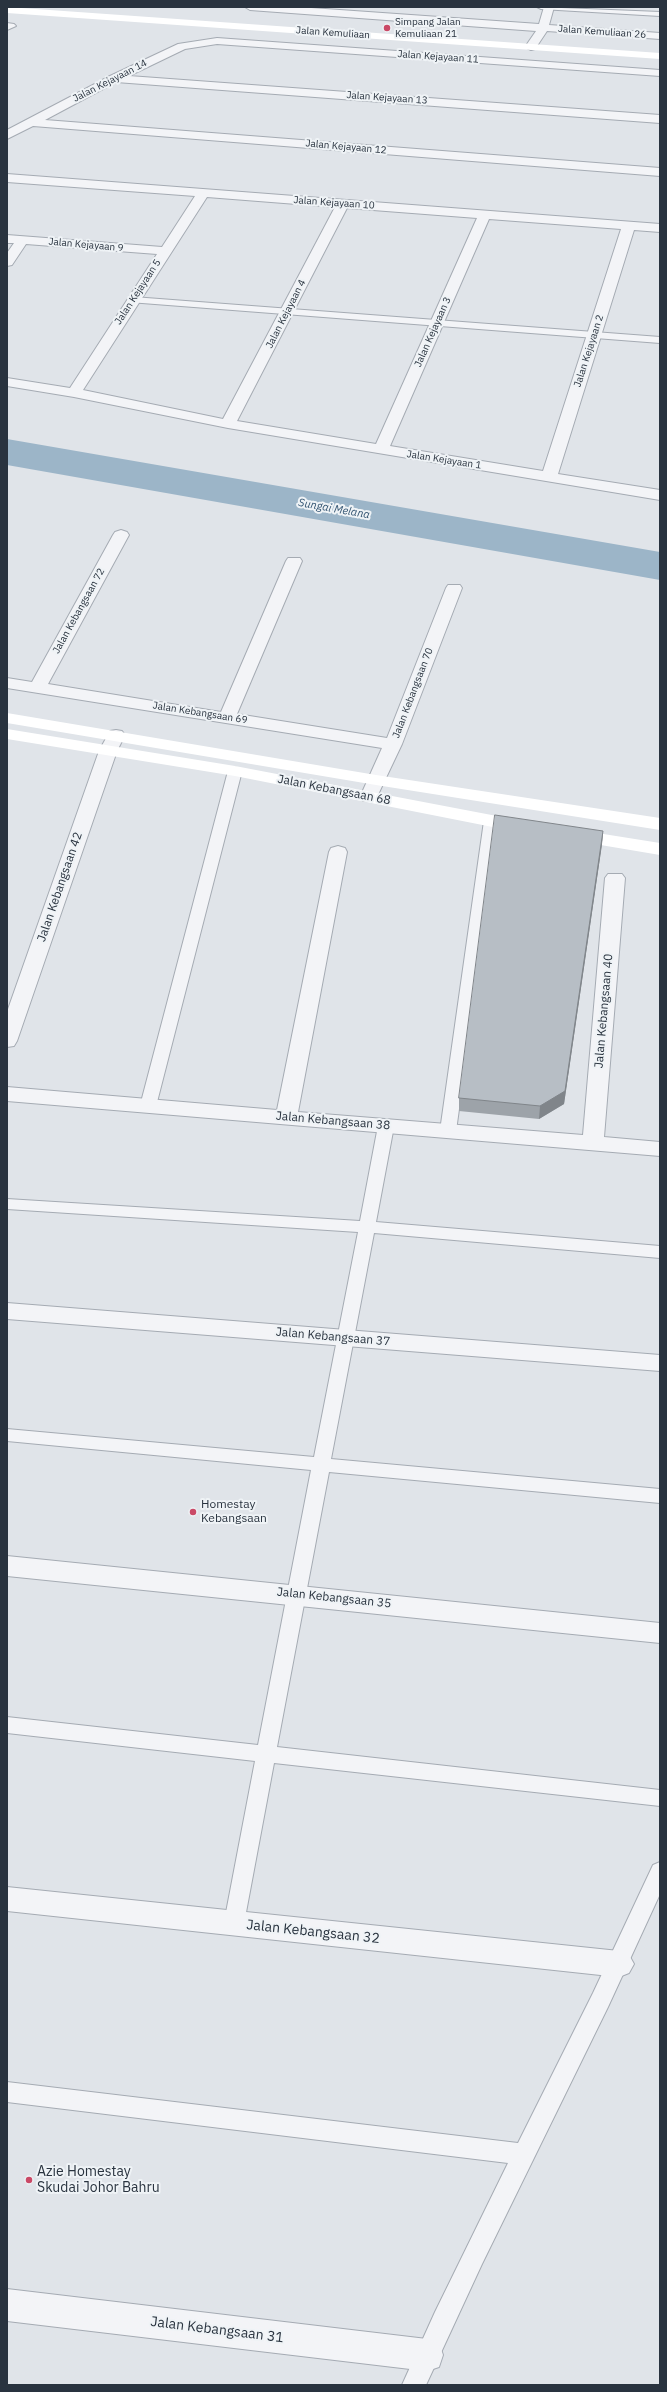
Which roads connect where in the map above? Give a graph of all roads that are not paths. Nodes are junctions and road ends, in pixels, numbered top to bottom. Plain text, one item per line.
1 (250, 7) edge
2 (547, 7) edge
3 (7, 10) edge
4 (370, 11) edge
5 (660, 14) edge
6 (543, 28) junction
7 (660, 36) edge
8 (217, 40) joint
9 (531, 47) junction
10 (660, 56) edge
11 (660, 73) edge
12 (114, 78) junction
13 (660, 119) edge
14 (32, 122) junction
15 (7, 135) edge
16 (660, 172) edge
17 (7, 178) edge
18 (204, 192) junction
19 (343, 203) junction
20 (485, 214) junction
21 (629, 226) junction
22 (660, 228) edge
23 (7, 239) edge
24 (23, 240) junction
25 (165, 251) junction
26 (7, 262) edge
27 (132, 300) junction
28 (287, 312) junction
29 (436, 323) junction
30 (594, 335) junction
31 (660, 340) edge
32 (7, 382) edge
33 (74, 392) junction
34 (228, 424) junction
35 (381, 449) junction
36 (549, 477) junction
37 (660, 495) edge
38 (121, 535) dead end
39 (294, 562) dead end
40 (454, 588) dead end
41 (7, 683) edge
42 (37, 688) junction
43 (7, 718) edge
44 (227, 718) junction
45 (7, 734) edge
46 (112, 743) junction
47 (393, 744) junction
48 (234, 771) junction
49 (372, 789) junction
50 (491, 821) junction
51 (660, 824) edge
52 (660, 849) edge
53 (338, 852) dead end
54 (615, 878) dead end
55 (7, 1041) edge
56 (7, 1094) edge
57 (148, 1106) junction
58 (286, 1117) junction
59 (386, 1126) junction
60 (448, 1131) junction
61 (593, 1143) junction
62 (660, 1149) edge
63 (7, 1204) edge
64 (367, 1227) junction
65 (660, 1252) edge
66 (7, 1311) edge
67 (345, 1338) junction
68 (660, 1363) edge
69 (7, 1435) edge
70 (321, 1466) junction
71 (660, 1496) edge
72 (7, 1566) edge
73 (296, 1594) junction
74 (660, 1633) edge
75 (7, 1726) edge
76 (266, 1755) junction
77 (660, 1798) edge
78 (660, 1871) edge
79 (7, 1899) edge
80 (234, 1923) junction
81 (619, 1964) junction
82 (7, 2092) edge
83 (524, 2154) junction
84 (7, 2305) edge
85 (427, 2355) junction
86 (414, 2385) edge

1 - 4 street, Jalan Kemuliaan 26
2 - 5 lane
2 - 6 street
3 - 9 street, Jalan Kemuliaan
4 - 6 street, Jalan Kemuliaan 26
6 - 7 street, Jalan Kemuliaan 26
6 - 9 street
8 - 11 street, Jalan Kejayaan 11
8 - 12 street, Jalan Kejayaan 14
9 - 10 street, Jalan Kemuliaan
12 - 13 street, Jalan Kejayaan 13
12 - 14 street, Jalan Kejayaan 14
14 - 15 street, Jalan Kejayaan 14
14 - 16 street, Jalan Kejayaan 12
17 - 18 street, Jalan Kejayaan 10
18 - 19 street, Jalan Kejayaan 10
18 - 25 street, Jalan Kejayaan 5
19 - 20 street, Jalan Kejayaan 10
19 - 28 street, Jalan Kejayaan 4
20 - 21 street, Jalan Kejayaan 10
20 - 29 street, Jalan Kejayaan 3
21 - 22 street, Jalan Kejayaan 10
21 - 30 street, Jalan Kejayaan 2
23 - 24 street, Jalan Kejayaan 9
24 - 25 street, Jalan Kejayaan 9
24 - 26 street
25 - 27 street, Jalan Kejayaan 5
27 - 28 lane
27 - 33 street, Jalan Kejayaan 5
28 - 29 lane
28 - 34 street, Jalan Kejayaan 4
29 - 30 lane
29 - 35 street, Jalan Kejayaan 3
30 - 31 lane
30 - 36 street, Jalan Kejayaan 2
32 - 33 street
33 - 34 street, Jalan Kejayaan 1
34 - 35 street, Jalan Kejayaan 1
35 - 36 street, Jalan Kejayaan 1
36 - 37 street, Jalan Kejayaan 1
38 - 42 street, Jalan Kebangsaan 72
39 - 44 street
40 - 47 street, Jalan Kebangsaan 70
41 - 42 street, Jalan Kebangsaan 69
42 - 44 street, Jalan Kebangsaan 69
43 - 46 street, Jalan Kebangsaan 68
44 - 47 street, Jalan Kebangsaan 69
45 - 46 street, Jalan Kebangsaan 68
46 - 48 street, Jalan Kebangsaan 68
46 - 49 street, Jalan Kebangsaan 68
46 - 55 street, Jalan Kebangsaan 42
47 - 49 street, Jalan Kebangsaan 70
48 - 49 street, Jalan Kebangsaan 68
48 - 57 lane
49 - 50 street, Jalan Kebangsaan 68
49 - 51 street, Jalan Kebangsaan 68
50 - 52 street, Jalan Kebangsaan 68
50 - 60 lane
53 - 58 street
54 - 61 street, Jalan Kebangsaan 40
56 - 57 street, Jalan Kebangsaan 38
57 - 58 street, Jalan Kebangsaan 38
58 - 59 street, Jalan Kebangsaan 38
59 - 60 street, Jalan Kebangsaan 38
59 - 64 lane
60 - 61 street, Jalan Kebangsaan 38
61 - 62 street, Jalan Kebangsaan 38
63 - 64 lane
64 - 65 lane
64 - 67 lane
66 - 67 street, Jalan Kebangsaan 37
67 - 68 street, Jalan Kebangsaan 37
67 - 70 lane
69 - 70 lane
70 - 71 lane
70 - 73 lane
72 - 73 street, Jalan Kebangsaan 35
73 - 74 street, Jalan Kebangsaan 35
73 - 76 lane
75 - 76 lane
76 - 77 lane
76 - 80 lane
78 - 81 lane
79 - 80 street, Jalan Kebangsaan 32
80 - 81 street, Jalan Kebangsaan 32
81 - 83 lane
82 - 83 lane
83 - 85 lane
84 - 85 street, Jalan Kebangsaan 31
85 - 86 lane

